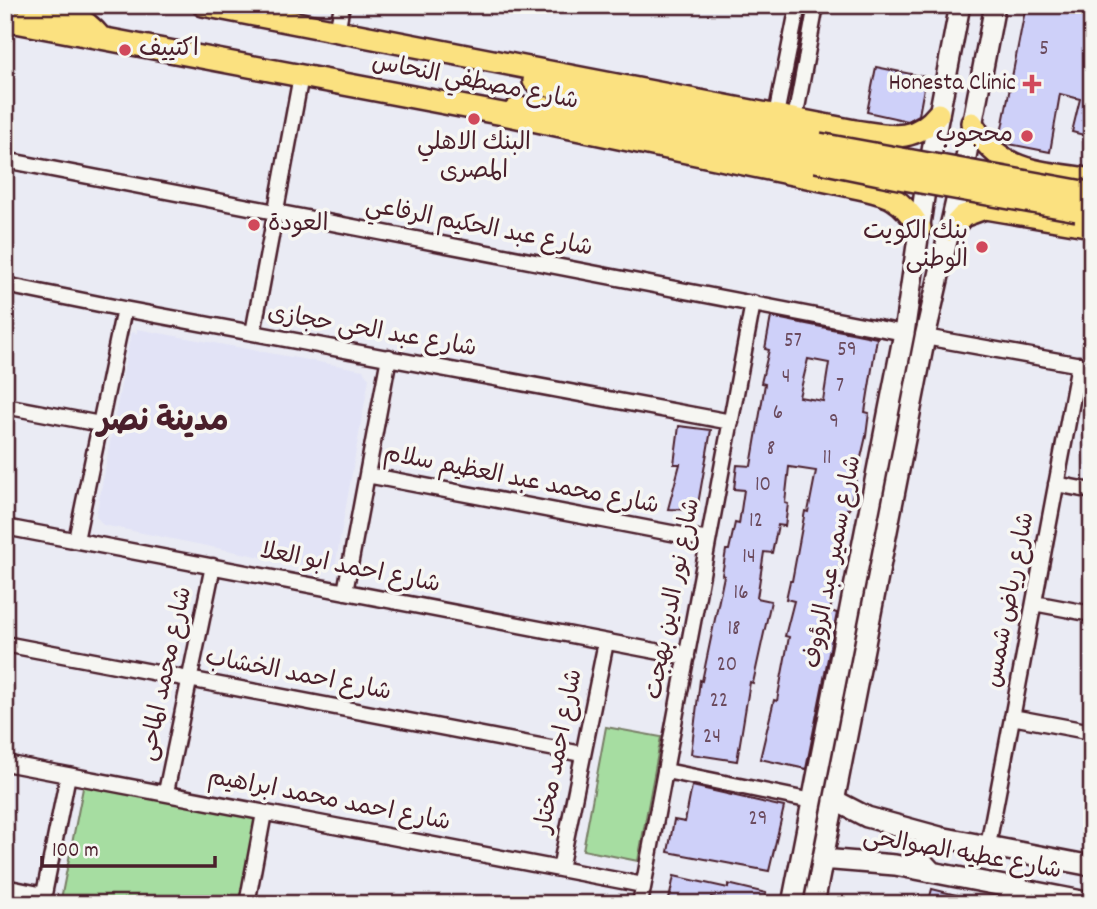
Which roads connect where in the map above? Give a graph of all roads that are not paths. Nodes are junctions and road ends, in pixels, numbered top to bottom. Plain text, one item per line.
1 (28, 5) edge
2 (203, 5) edge
3 (342, 5) edge
4 (797, 5) edge
5 (816, 5) edge
6 (960, 5) edge
7 (995, 5) edge
8 (288, 13) edge
9 (5, 20) edge
10 (337, 32) junction
11 (101, 38) junction
12 (503, 62) junction
13 (301, 76) junction
14 (945, 83) junction
15 (977, 93) junction
16 (503, 114) junction
17 (938, 114) junction
18 (785, 117) junction
19 (972, 122) junction
20 (855, 131) junction
21 (966, 157) junction
22 (5, 160) edge
23 (1039, 171) junction
24 (927, 177) junction
25 (1092, 180) edge
26 (846, 185) junction
27 (1092, 194) edge
28 (276, 212) junction
29 (1092, 212) edge
30 (1027, 215) junction
31 (1092, 226) edge
32 (920, 228) junction
33 (950, 230) junction
34 (5, 285) edge
35 (753, 303) junction
36 (124, 309) junction
37 (253, 333) junction
38 (904, 333) junction
39 (925, 337) junction
40 (389, 357) junction
41 (1085, 365) edge
42 (5, 406) edge
43 (730, 422) junction
44 (100, 424) junction
45 (367, 475) junction
46 (1056, 484) junction
47 (1092, 491) edge
48 (5, 527) edge
49 (76, 540) junction
50 (708, 540) junction
51 (213, 566) junction
52 (345, 592) junction
53 (1034, 603) junction
54 (1092, 614) edge
55 (606, 642) junction
56 (5, 644) edge
57 (687, 657) junction
58 (188, 678) junction
59 (1012, 717) junction
60 (1092, 732) edge
61 (582, 754) junction
62 (5, 763) edge
63 (666, 771) junction
64 (68, 775) junction
65 (166, 792) junction
66 (834, 800) junction
67 (812, 801) junction
68 (264, 813) junction
69 (940, 836) junction
70 (988, 845) junction
71 (822, 859) junction
72 (1092, 866) edge
73 (560, 869) junction
74 (932, 872) junction
75 (643, 885) junction
76 (5, 887) edge
77 (43, 899) edge
78 (1092, 903) edge
79 (247, 904) edge
80 (640, 904) edge
81 (792, 904) edge
82 (814, 904) edge

1 - 11 main road
2 - 8 main road, شارع مصطفي النحاس
3 - 10 street
4 - 18 street
5 - 18 street
6 - 14 street, شارع سمير عبد الرؤوف
7 - 15 street, شارع سمير عبد الرؤوف
8 - 10 main road, شارع مصطفي النحاس
9 - 11 main road, شارع مصطفي النحاس
10 - 12 main road, شارع مصطفي النحاس
11 - 13 main road, شارع مصطفي النحاس
12 - 18 main road, شارع مصطفي النحاس
12 - 27 main road, bridge
13 - 16 main road, شارع مصطفي النحاس
13 - 28 street
14 - 15 street
14 - 17 street, شارع سمير عبد الرؤوف
15 - 19 street, شارع سمير عبد الرؤوف
16 - 26 main road, شارع مصطفي النحاس
16 - 29 main road, bridge
17 - 20 main road, شارع مصطفي النحاس
17 - 24 street, شارع سمير عبد الرؤوف
18 - 20 main road, شارع مصطفي النحاس
19 - 21 street, شارع سمير عبد الرؤوف
19 - 23 main road
20 - 26 main road
21 - 24 street
21 - 33 street, شارع سمير عبد الرؤوف
22 - 28 street, شارع عبد الحكيم الرفاعي
23 - 25 main road
23 - 30 main road
24 - 32 street, شارع سمير عبد الرؤوف
26 - 32 main road, شارع مصطفي النحاس
28 - 35 street, شارع عبد الحكيم الرفاعي
28 - 37 street
30 - 31 main road
30 - 33 main road
32 - 38 street, شارع سمير عبد الرؤوف
33 - 39 street, شارع سمير عبد الرؤوف
34 - 36 street, شارع عبد الحى حجازى
35 - 38 street, شارع عبد الحكيم الرفاعي
35 - 43 street, شارع نور الدين بهجت
36 - 37 street, شارع عبد الحى حجازى
36 - 44 street
37 - 40 street, شارع عبد الحى حجازى
38 - 67 street, شارع سمير عبد الرؤوف
39 - 41 street
39 - 66 street, شارع سمير عبد الرؤوف
40 - 43 street, شارع عبد الحى حجازى
40 - 45 street
41 - 46 street, شارع رياض شمس
42 - 44 street
43 - 50 street, شارع نور الدين بهجت
44 - 49 street
45 - 50 street, شارع محمد عبد العظيم سلام
45 - 52 street
46 - 47 street
46 - 53 street, شارع رياض شمس
48 - 49 street, شارع احمد ابو العلا
49 - 51 street, شارع احمد ابو العلا
50 - 57 street, شارع نور الدين بهجت
51 - 52 street, شارع احمد ابو العلا
51 - 58 street, شارع محمد الماحى
52 - 55 street, شارع احمد ابو العلا
53 - 54 street
53 - 59 street, شارع رياض شمس
55 - 57 street, شارع احمد ابو العلا
55 - 61 street, شارع احمد مختار
56 - 58 street, شارع احمد الخشاب
57 - 63 street, شارع نور الدين بهجت
58 - 61 street, شارع احمد الخشاب
58 - 65 street, شارع محمد الماحى
59 - 60 street
59 - 70 street, شارع رياض شمس
61 - 73 street, شارع احمد مختار
62 - 64 street, شارع احمد محمد ابراهيم
63 - 67 street
63 - 75 street, شارع نور الدين بهجت
64 - 65 street, شارع احمد محمد ابراهيم
64 - 77 street
65 - 68 street, شارع احمد محمد ابراهيم
66 - 69 street, شارع عطيه الصوالحى
66 - 71 street, شارع سمير عبد الرؤوف
67 - 81 street, شارع سمير عبد الرؤوف
68 - 73 street, شارع احمد محمد ابراهيم
68 - 79 street
69 - 70 street, شارع عطيه الصوالحى
69 - 74 street
70 - 72 street, شارع عطيه الصوالحى
71 - 74 street, شارع عطيه الصوالحى
71 - 82 street, شارع سمير عبد الرؤوف
73 - 75 street, شارع احمد محمد ابراهيم
74 - 78 street, شارع عطيه الصوالحى
75 - 80 street, شارع نور الدين بهجت
76 - 77 street

